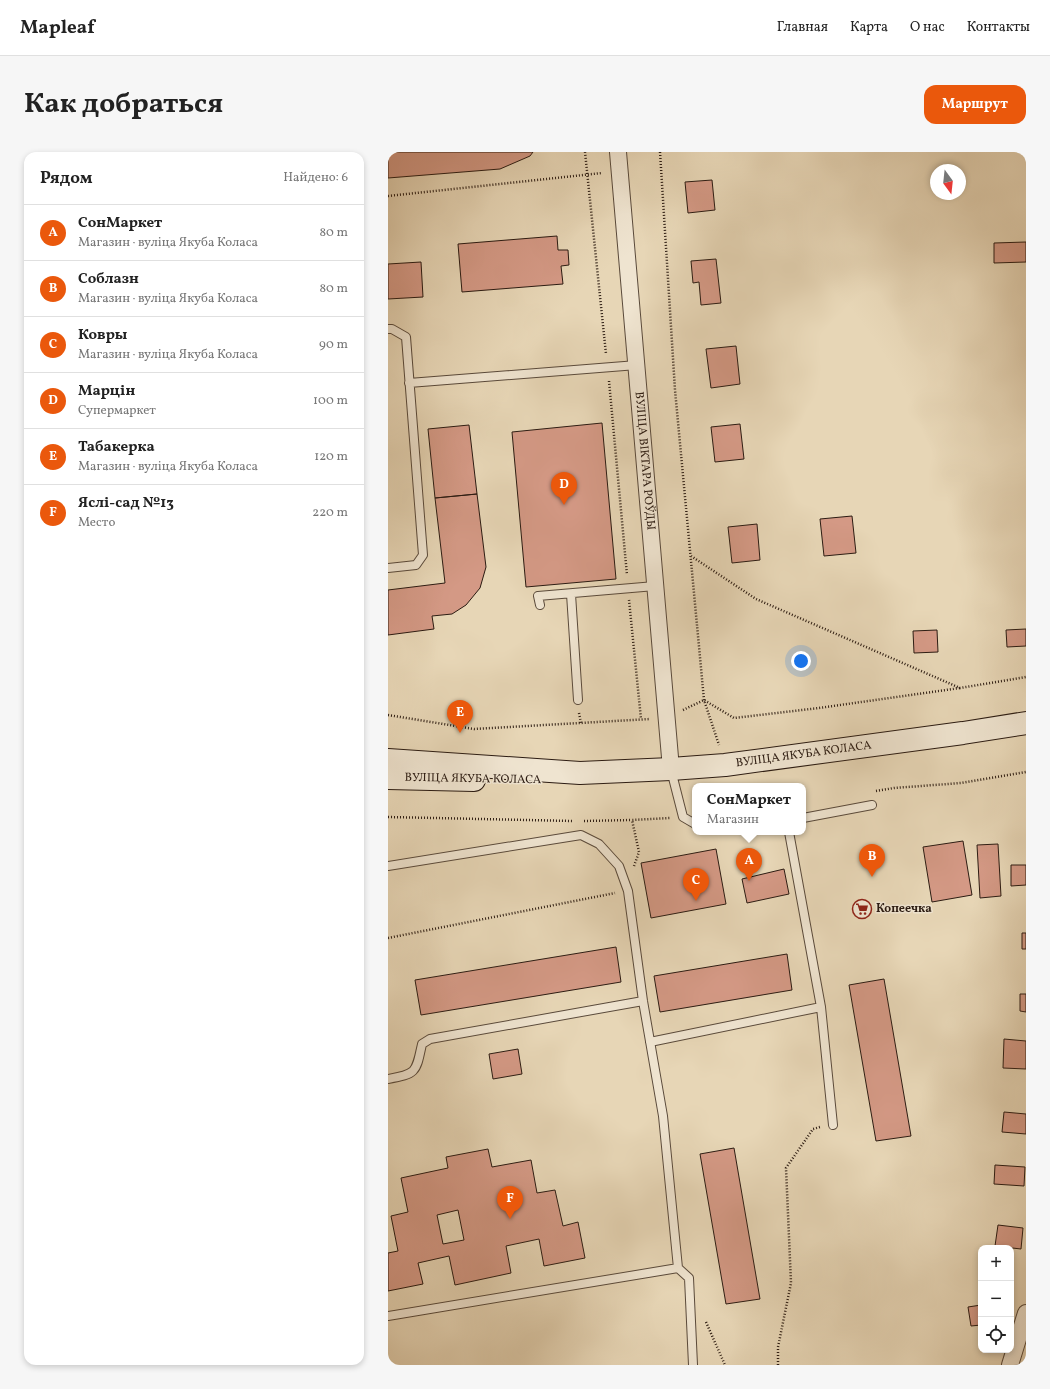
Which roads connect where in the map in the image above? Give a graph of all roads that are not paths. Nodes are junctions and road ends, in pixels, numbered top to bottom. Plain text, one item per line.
1 (618, 152) edge
2 (388, 330) edge
3 (637, 365) junction
4 (409, 383) junction
5 (388, 568) edge
6 (655, 586) junction
7 (571, 594) junction
8 (540, 605) dead end
9 (578, 700) dead end
10 (1026, 723) edge
11 (388, 760) edge
12 (671, 769) junction
13 (580, 773) junction
14 (388, 778) edge
15 (872, 805) dead end
16 (806, 817) edge
17 (692, 822) edge
18 (790, 835) edge
19 (388, 866) edge
20 (643, 1001) junction
21 (821, 1007) junction
22 (650, 1042) junction
23 (388, 1079) edge
24 (832, 1125) road end
25 (678, 1268) junction
26 (1026, 1313) edge
27 (388, 1316) edge
28 (693, 1365) edge
29 (1010, 1365) edge

1 - 3 street, ВУЛІЦА ВІКТАРА РОЎДЫ
2 - 4 lane
3 - 4 lane
3 - 6 street, ВУЛІЦА ВІКТАРА РОЎДЫ
4 - 5 lane
6 - 7 lane
6 - 12 street, ВУЛІЦА ВІКТАРА РОЎДЫ
7 - 8 lane
7 - 9 lane
10 - 12 main road, ВУЛІЦА ЯКУБА КОЛАСА
11 - 13 main road, ВУЛІЦА ЯКУБА КОЛАСА
12 - 13 main road, ВУЛІЦА ЯКУБА КОЛАСА
12 - 17 lane
13 - 14 main road, ВУЛІЦА ЯКУБА КОЛАСА
15 - 16 lane
18 - 21 lane
19 - 20 lane
20 - 22 lane
20 - 23 lane
21 - 22 lane
21 - 24 lane
22 - 25 lane
25 - 27 lane
25 - 28 lane
26 - 29 street

